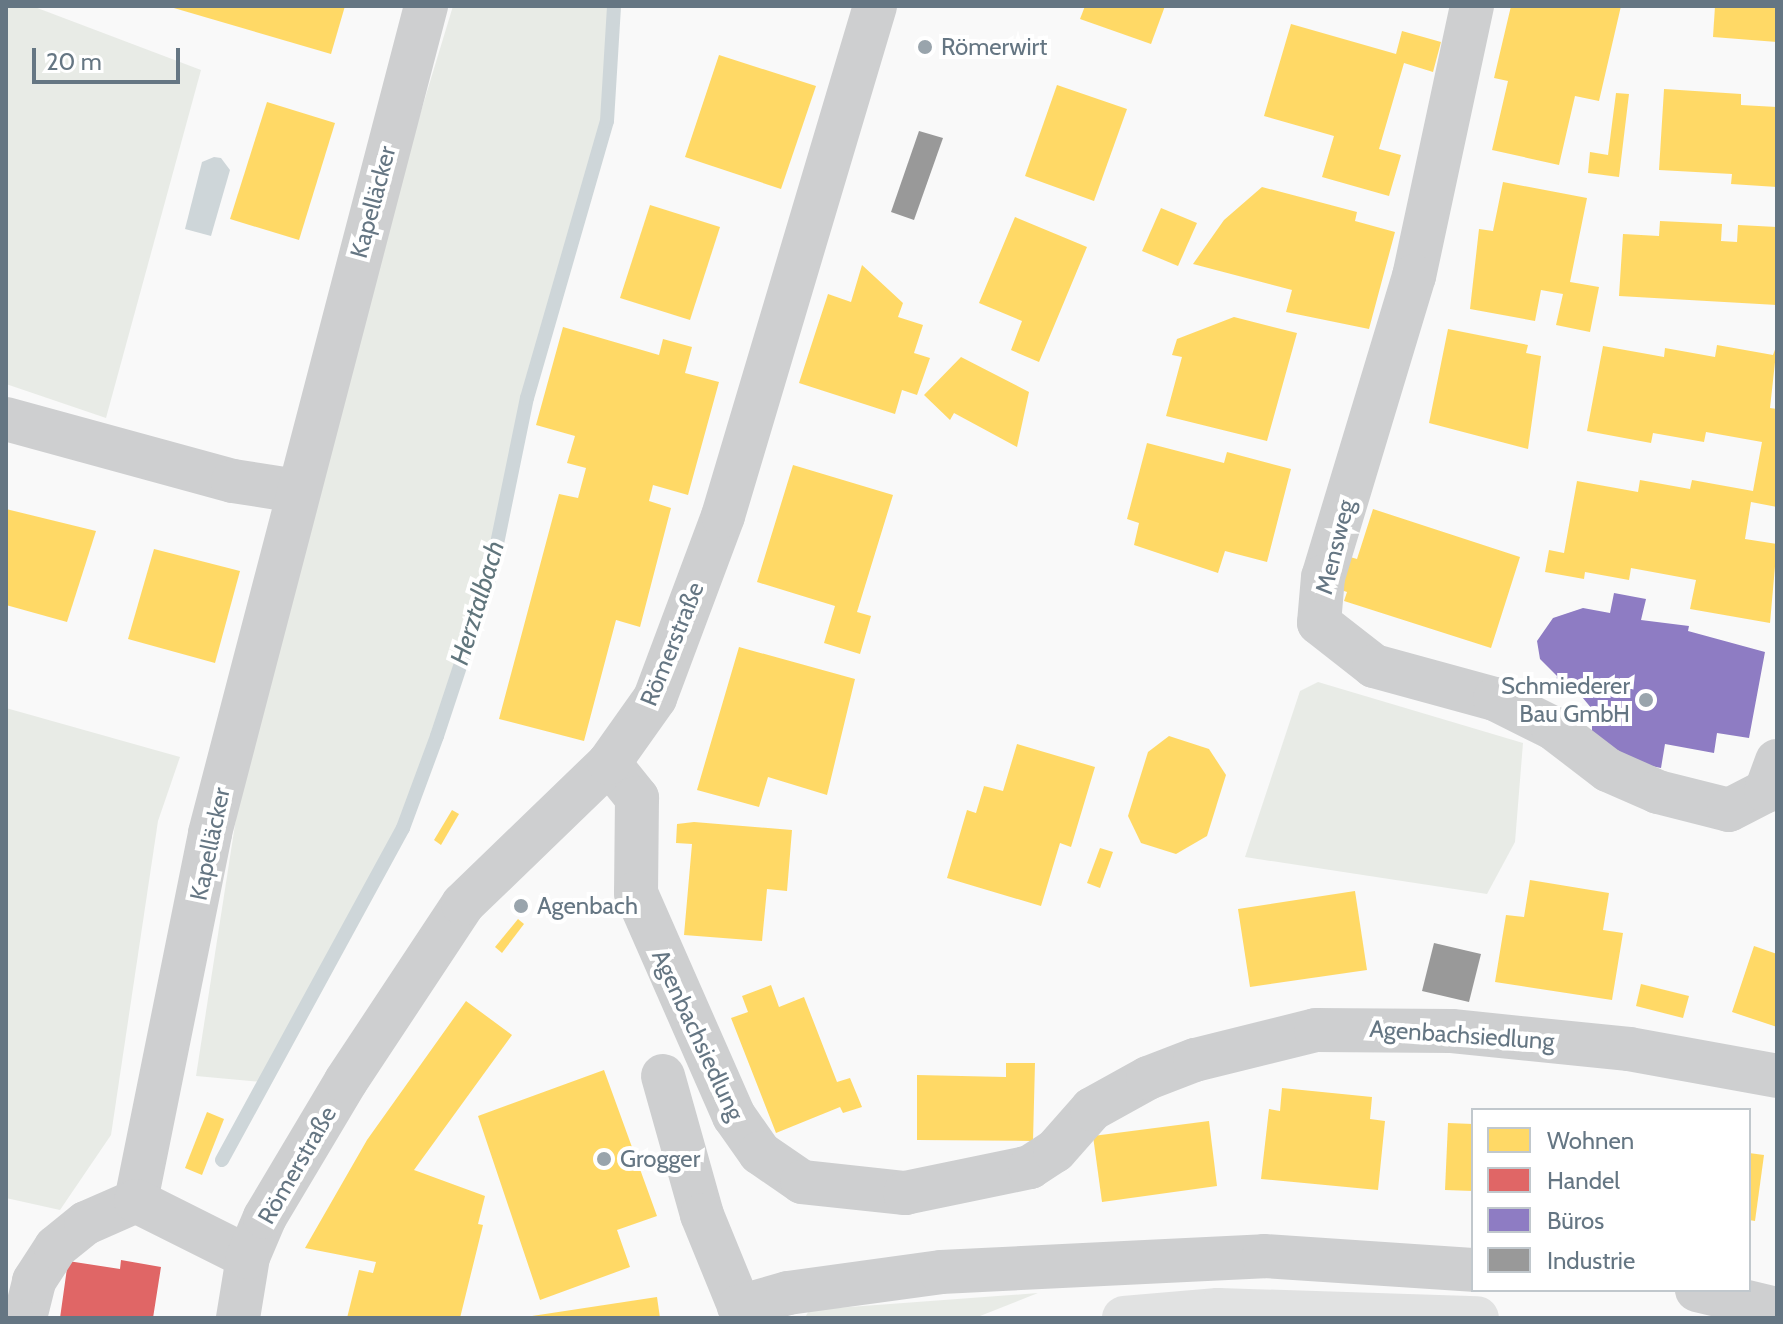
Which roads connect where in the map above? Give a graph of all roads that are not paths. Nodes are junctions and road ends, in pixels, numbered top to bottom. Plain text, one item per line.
1 (426, 6) edge
2 (875, 6) edge
3 (1472, 6) edge
4 (6, 419) edge
5 (297, 491) junction
6 (1777, 761) edge
7 (609, 763) junction
8 (663, 1076) dead end
9 (1777, 1076) edge
10 (136, 1201) junction
11 (248, 1257) junction
12 (1471, 1270) edge
13 (1705, 1292) edge
14 (1777, 1309) edge
15 (741, 1312) edge
16 (25, 1318) edge
17 (238, 1318) edge
18 (1124, 1318) edge
19 (1477, 1318) edge

1 - 5 street, Kapelläcker
2 - 7 street, Römerstraße
3 - 6 street, Mensweg
4 - 5 street
5 - 10 street, Kapelläcker
7 - 9 street, Agenbachsiedlung
7 - 11 street, Römerstraße
8 - 15 street
10 - 11 street
10 - 16 street
11 - 17 street, Römerstraße
12 - 15 street
13 - 14 street
18 - 19 main road

